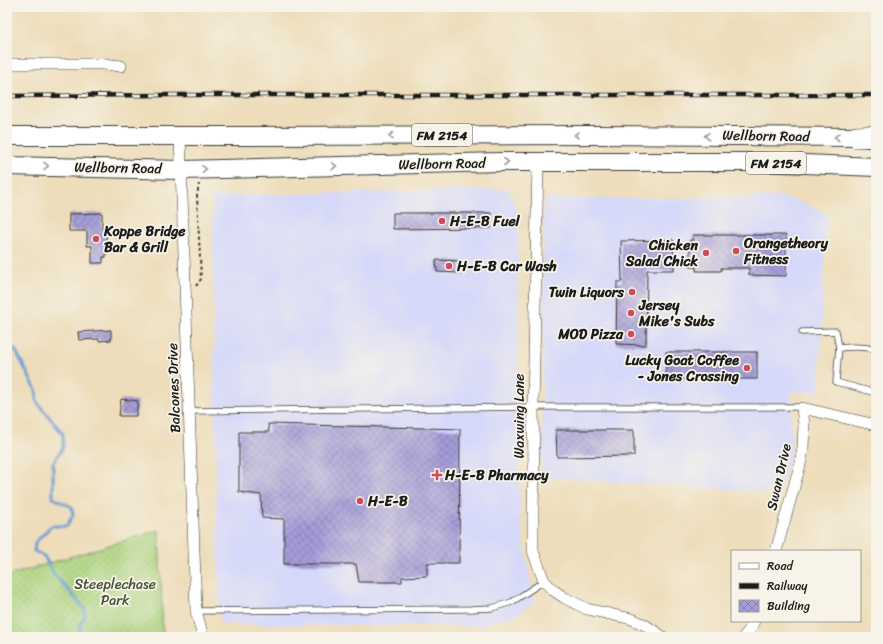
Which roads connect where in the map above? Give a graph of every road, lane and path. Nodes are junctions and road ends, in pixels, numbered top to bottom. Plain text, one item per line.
1 (7, 64) edge
2 (121, 66) dead end
3 (7, 136) edge
4 (180, 136) junction
5 (869, 137) edge
6 (538, 162) junction
7 (7, 166) edge
8 (876, 167) edge
9 (181, 170) junction
10 (199, 184) dead end
11 (186, 297) junction
12 (802, 332) dead end
13 (839, 348) junction
14 (876, 350) edge
15 (876, 393) edge
16 (533, 407) junction
17 (802, 408) junction
18 (190, 410) junction
19 (876, 425) edge
20 (776, 550) edge
21 (544, 581) junction
22 (196, 611) junction
23 (754, 622) edge
24 (203, 637) edge
25 (663, 637) edge
26 (744, 637) edge

1 - 2 street
3 - 4 main road, Wellborn Road / FM 2154
5 -> 4 main road, Wellborn Road / FM 2154
4 - 9 street, Balcones Drive
6 - 8 main road, Wellborn Road / FM 2154
9 -> 6 main road, Wellborn Road / FM 2154
6 - 16 street, Waxwing Lane
7 -> 9 main road, Wellborn Road / FM 2154
9 - 11 street, Balcones Drive
10 - 11 path
11 - 18 street, Balcones Drive
12 - 13 lane
13 - 14 lane
13 - 15 lane
16 - 17 lane
16 - 18 lane
16 - 21 street, Waxwing Lane
17 - 19 street
17 - 20 street, Swan Drive
18 - 22 street, Balcones Drive
21 - 22 lane
21 - 25 street, Waxwing Lane
22 - 24 street, Balcones Drive
23 - 26 street

